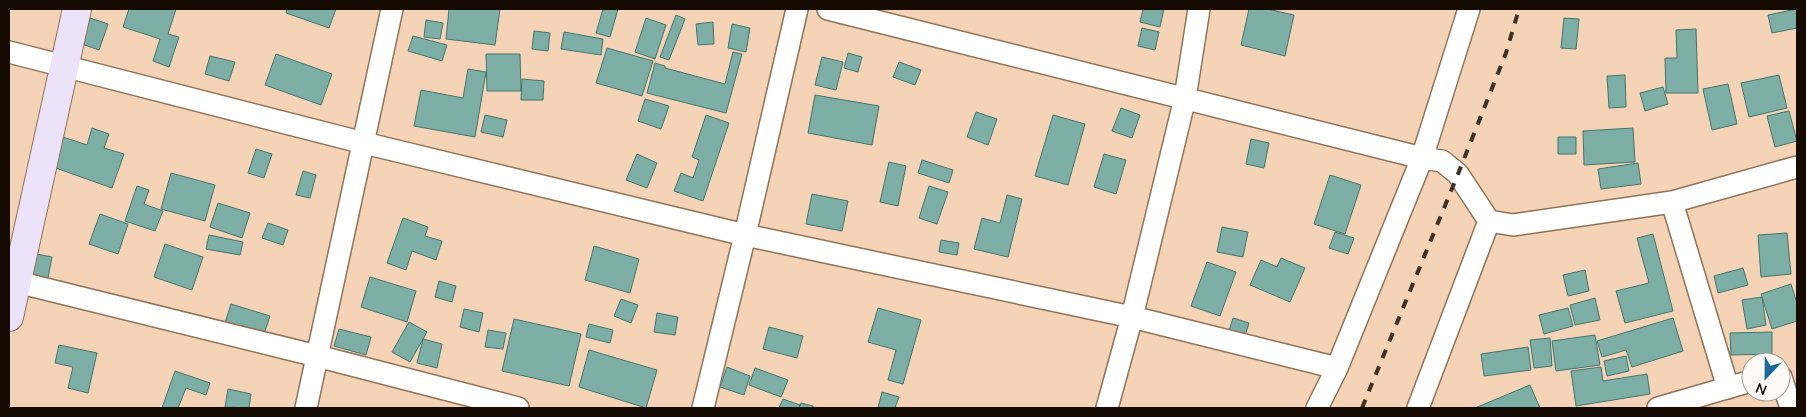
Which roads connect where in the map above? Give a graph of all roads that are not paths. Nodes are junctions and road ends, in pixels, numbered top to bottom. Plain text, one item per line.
1 (77, 9) edge
2 (392, 9) edge
3 (797, 9) edge
4 (828, 9) edge
5 (1199, 9) edge
6 (1469, 9) edge
7 (9, 52) edge
8 (64, 66) junction
9 (1185, 98) junction
10 (364, 143) junction
11 (1422, 158) junction
12 (1797, 166) edge
13 (1672, 202) junction
14 (1489, 221) junction
15 (745, 235) junction
16 (13, 281) edge
17 (9, 317) edge
18 (1132, 317) junction
19 (317, 356) junction
20 (1337, 368) junction
21 (1741, 384) edge
22 (1728, 388) junction
23 (306, 408) edge
24 (518, 408) edge
25 (703, 408) edge
26 (1107, 408) edge
27 (1317, 408) edge
28 (1418, 408) edge
29 (1658, 408) edge

1 - 8 street
2 - 10 street
3 - 15 street
4 - 9 street
5 - 9 street
6 - 11 street
7 - 8 street
8 - 10 street
8 - 16 street
9 - 11 street
9 - 18 street
10 - 15 street
10 - 19 street
11 - 14 street
11 - 20 street
12 - 13 street
13 - 14 street
13 - 22 street
14 - 28 street
15 - 18 street
15 - 25 street
16 - 17 street
16 - 19 street
18 - 20 street
18 - 26 street
19 - 23 street
19 - 24 street
20 - 27 street
21 - 22 street
22 - 29 street

